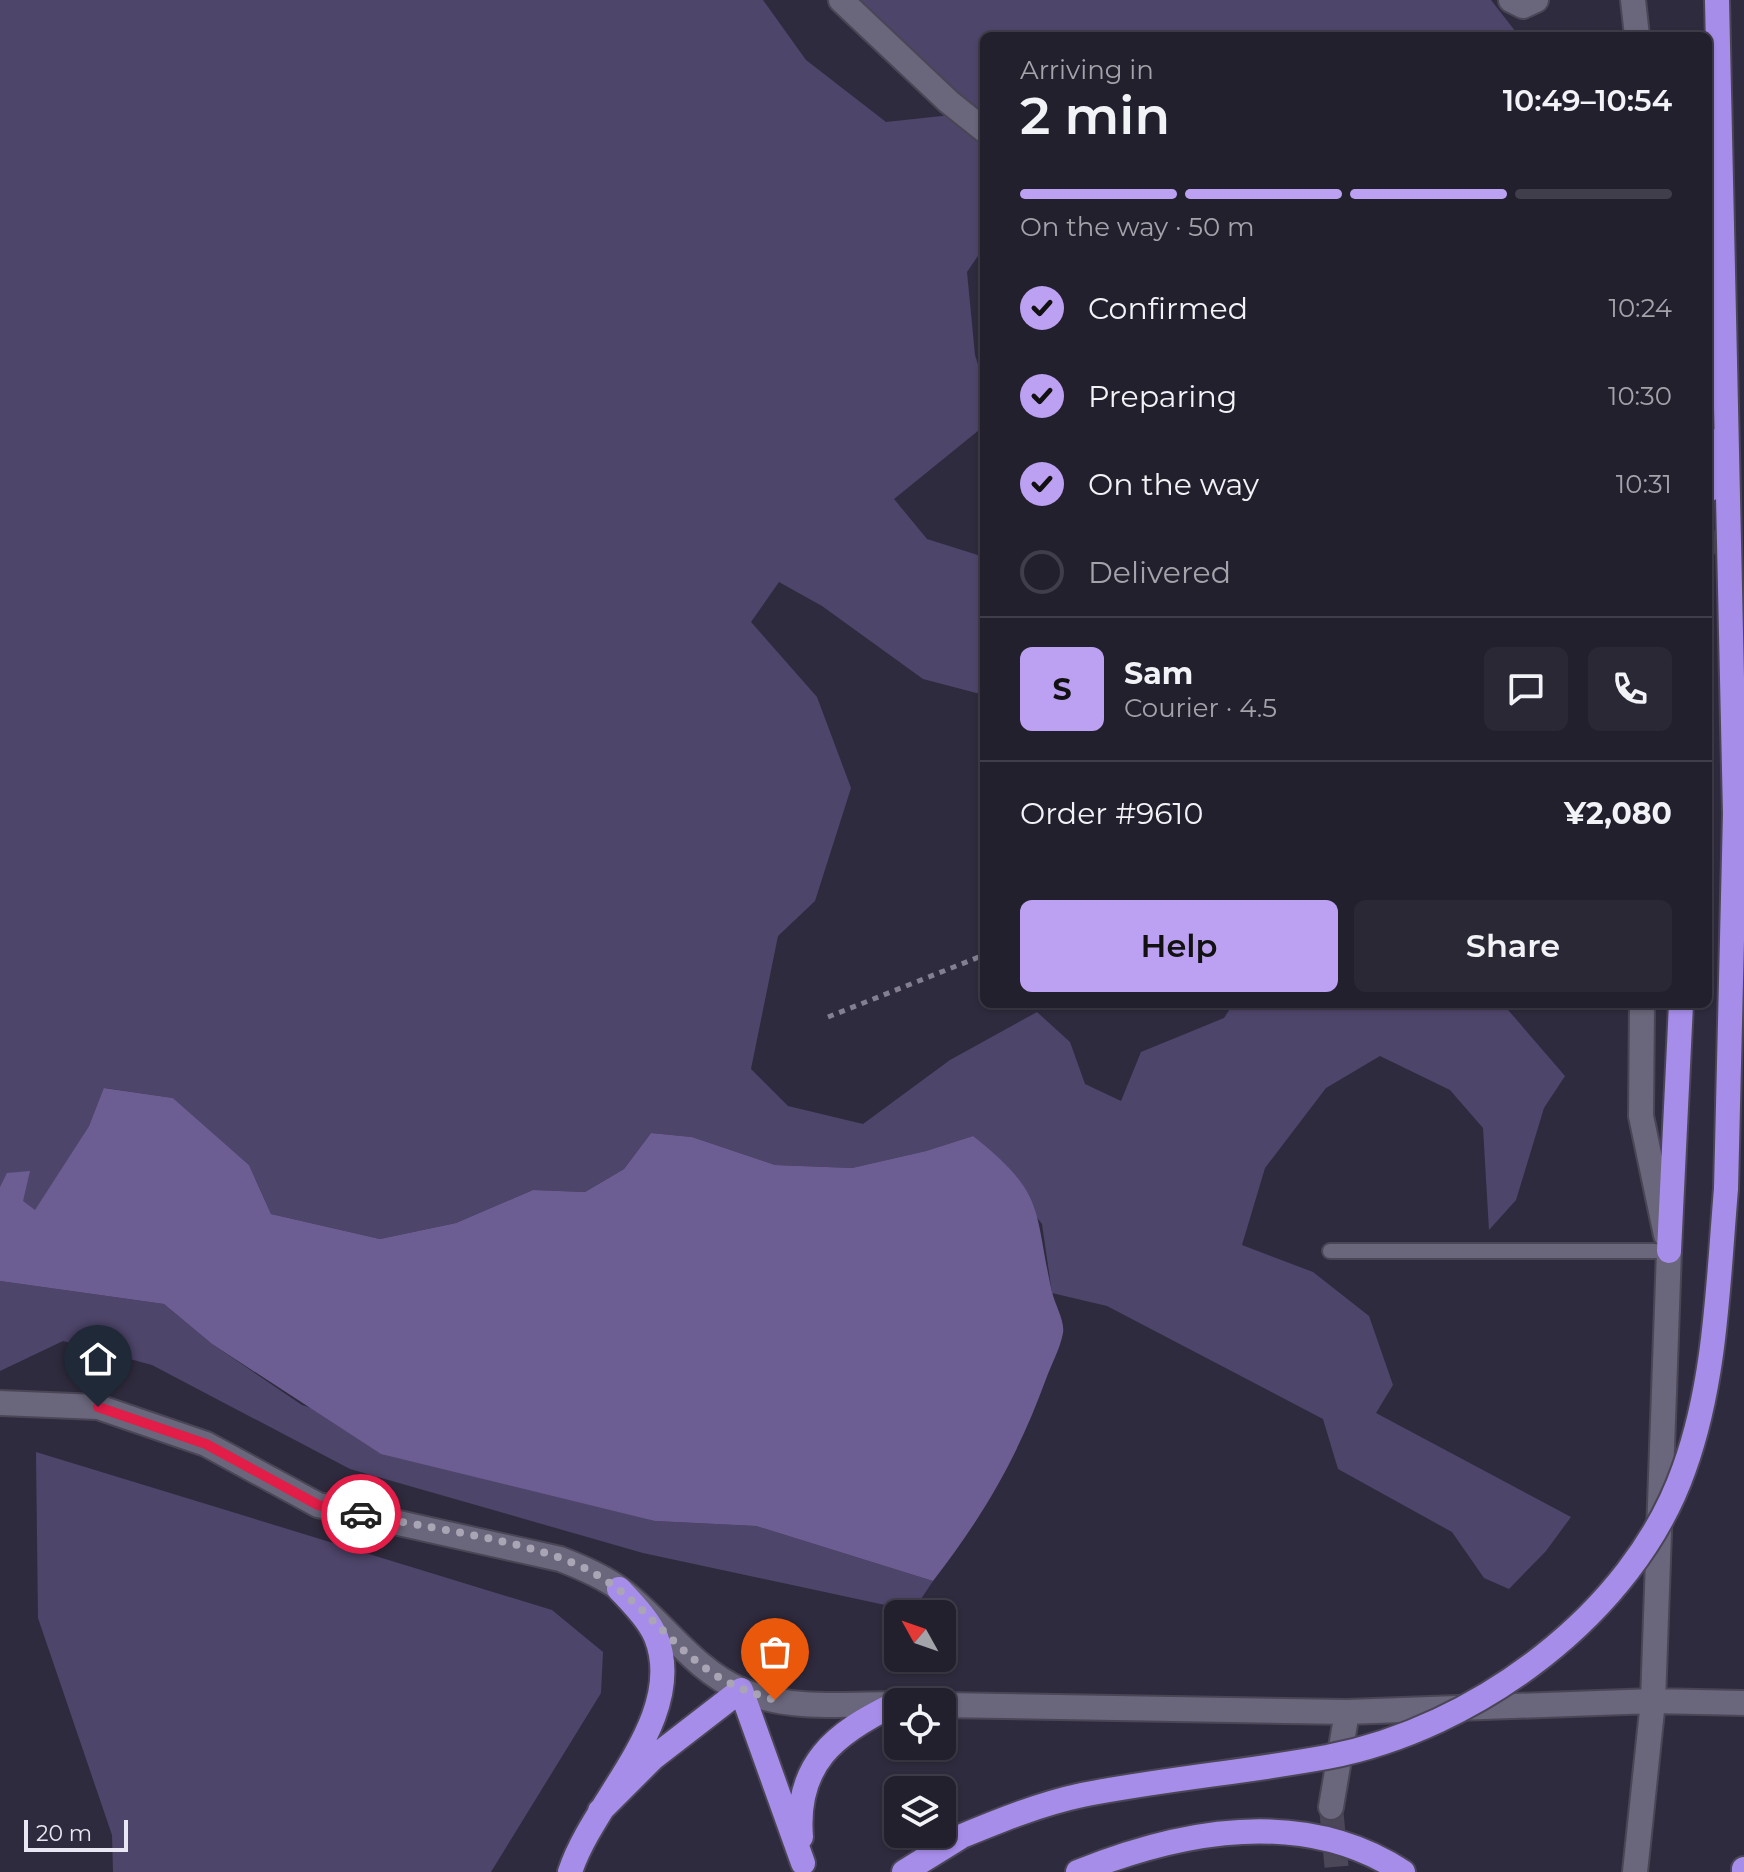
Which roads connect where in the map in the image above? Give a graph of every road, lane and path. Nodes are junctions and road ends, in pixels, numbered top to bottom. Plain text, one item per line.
1 (841, 0) edge
2 (1511, 0) edge
3 (1536, 0) edge
4 (1633, 0) edge
5 (1717, 0) edge
6 (1637, 32) edge
7 (980, 127) edge
8 (1723, 326) junction
9 (1712, 446) edge
10 (980, 957) edge
11 (1642, 1008) edge
12 (1681, 1008) edge
13 (828, 1017) dead end
14 (1330, 1251) dead end
15 (1669, 1251) junction
16 (0, 1403) edge
17 (619, 1589) junction
18 (741, 1690) junction
19 (1653, 1701) junction
20 (1744, 1703) edge
21 (884, 1704) edge
22 (956, 1705) edge
23 (884, 1710) edge
24 (1347, 1712) junction
25 (1331, 1807) tunnel mouth
26 (600, 1811) junction
27 (570, 1872) edge
28 (904, 1872) edge
29 (1078, 1872) edge
30 (1403, 1872) edge
31 (1635, 1872) edge

1 - 7 street
2 - 3 street
4 - 6 street
5 - 8 highway
8 - 9 highway
8 - 28 highway, bridge
10 - 13 path
11 - 15 street
12 - 15 highway
14 - 15 lane
15 - 19 street
16 - 17 street
17 - 18 street
17 - 26 highway
18 - 21 street
18 - 23 highway
18 - 26 highway
19 - 20 street
19 - 24 street
19 - 31 street
22 - 24 street
24 - 25 street
26 - 27 highway
29 - 30 highway

